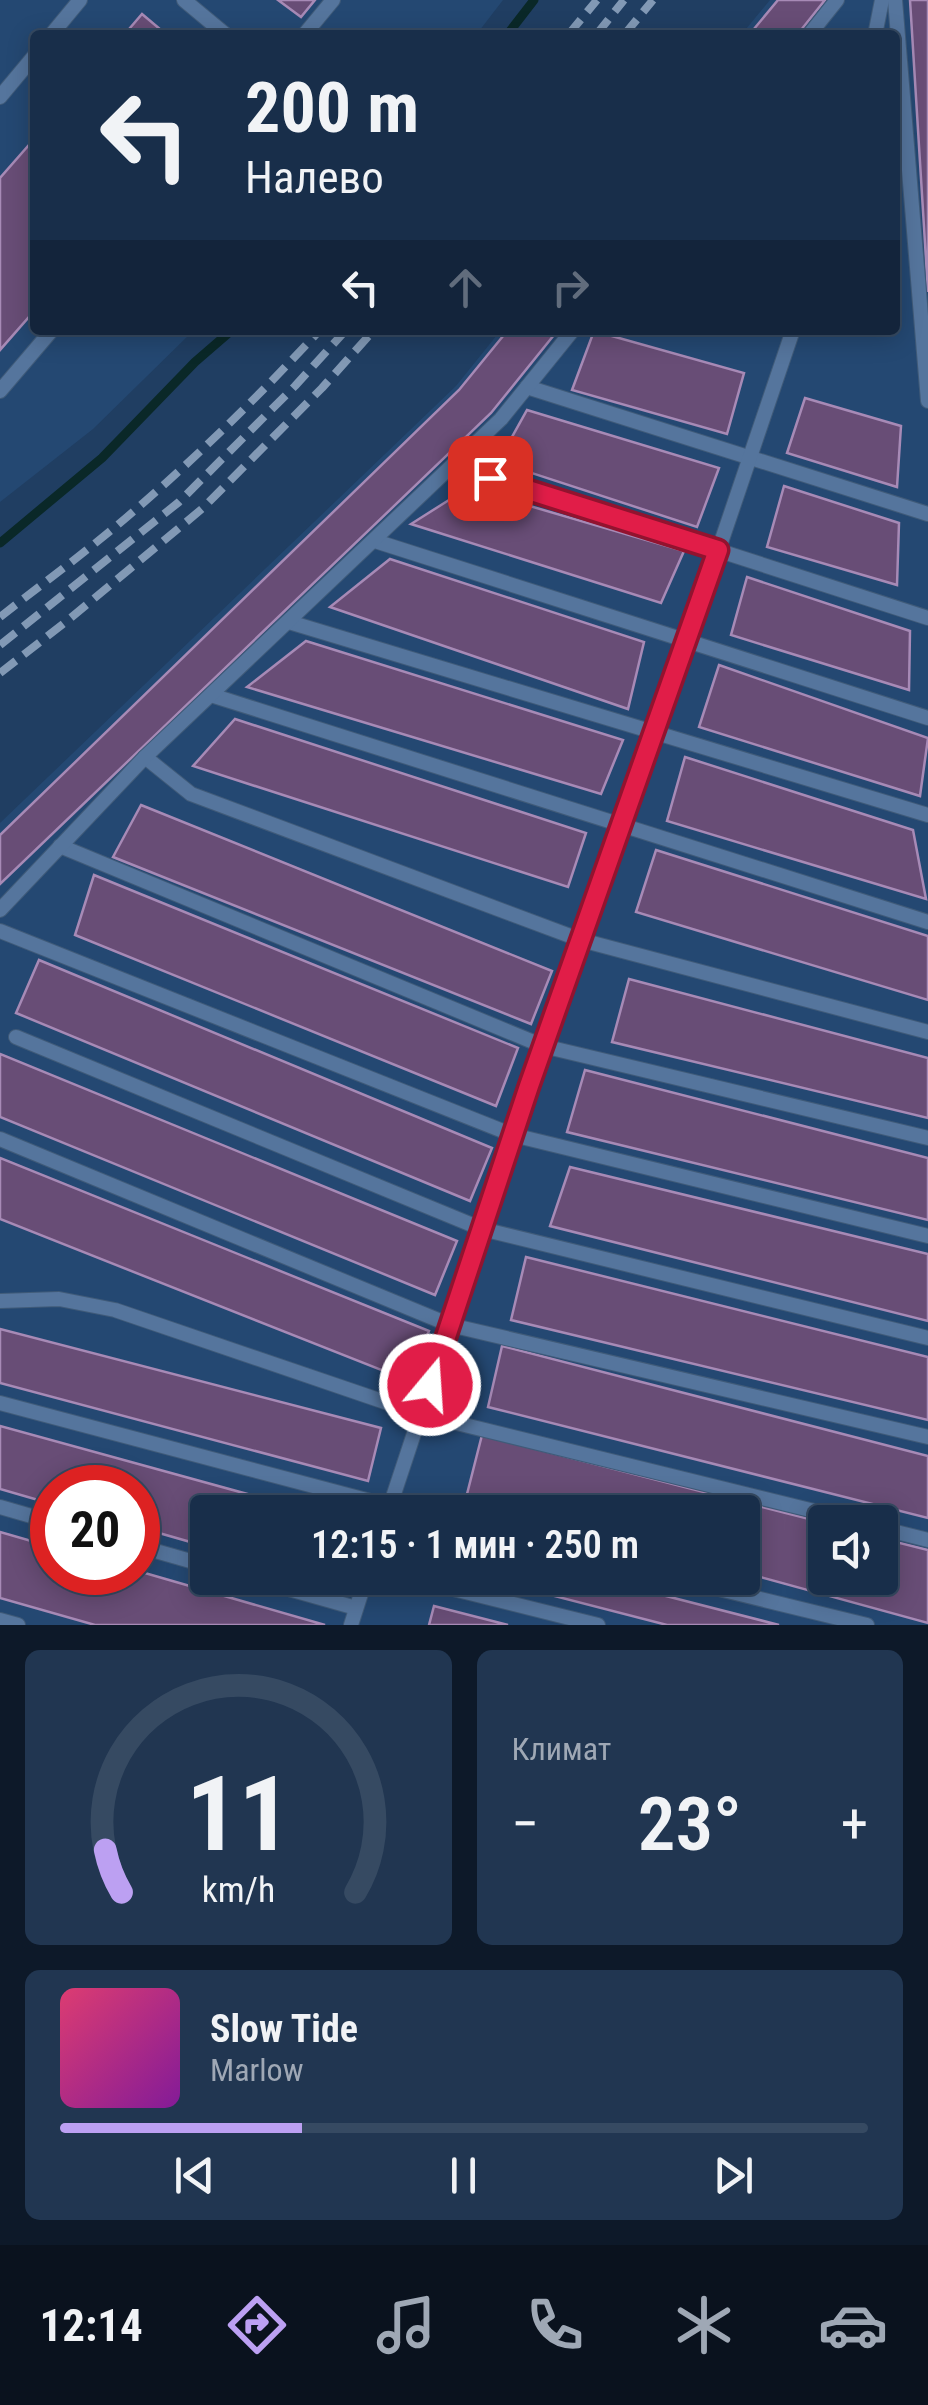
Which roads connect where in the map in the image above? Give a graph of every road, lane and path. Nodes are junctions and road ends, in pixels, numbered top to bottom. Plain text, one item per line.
1 (80, 0) edge
2 (184, 0) edge
3 (333, 0) edge
4 (837, 0) edge
5 (882, 0) edge
6 (895, 0) edge
7 (55, 30) edge
8 (220, 30) edge
9 (308, 30) edge
10 (813, 30) edge
11 (875, 30) edge
12 (897, 30) edge
13 (30, 60) edge
14 (900, 61) edge
15 (0, 97) edge
16 (48, 335) edge
17 (569, 335) edge
18 (791, 335) edge
19 (527, 387) junction
20 (0, 391) edge
21 (928, 402) edge
22 (750, 458) junction
23 (452, 466) junction
24 (928, 514) edge
25 (375, 541) junction
26 (718, 550) junction
27 (928, 618) edge
28 (289, 622) junction
29 (688, 641) junction
30 (211, 695) junction
31 (928, 718) edge
32 (655, 733) junction
33 (145, 757) junction
34 (928, 815) edge
35 (622, 826) junction
36 (60, 846) junction
37 (0, 910) edge
38 (928, 922) edge
39 (0, 931) edge
40 (581, 940) junction
41 (928, 1032) edge
42 (16, 1037) dead end
43 (544, 1046) junction
44 (513, 1134) junction
45 (928, 1138) edge
46 (0, 1139) edge
47 (482, 1229) junction
48 (928, 1236) edge
49 (0, 1301) edge
50 (450, 1326) junction
51 (928, 1338) edge
52 (0, 1403) edge
53 (420, 1414) junction
54 (928, 1437) edge
55 (334, 1495) edge
56 (394, 1495) edge
57 (0, 1507) edge
58 (808, 1510) edge
59 (30, 1516) edge
60 (898, 1532) edge
61 (928, 1540) edge
62 (160, 1552) edge
63 (190, 1561) edge
64 (310, 1595) edge
65 (360, 1595) edge
66 (477, 1595) edge
67 (743, 1595) edge
68 (356, 1608) junction
69 (0, 1620) edge
70 (18, 1625) edge
71 (351, 1625) edge
72 (598, 1625) edge
73 (866, 1625) edge

1 - 7 lane
2 - 8 lane
3 - 9 lane
4 - 10 lane
5 - 11 lane
6 - 12 lane
13 - 15 lane
14 - 21 lane
16 - 20 lane
17 - 19 lane
18 - 22 lane
19 - 22 lane
19 - 23 lane
22 - 24 lane
22 - 26 lane
23 - 25 lane
23 - 26 lane
25 - 28 lane
25 - 29 lane
26 - 27 lane
26 - 29 lane
28 - 30 lane
28 - 32 lane
29 - 31 lane
29 - 32 lane
30 - 33 lane
30 - 35 lane
32 - 34 lane
32 - 35 lane
33 - 36 lane
33 - 40 lane
35 - 38 lane
35 - 40 lane
36 - 37 lane
36 - 43 lane
39 - 44 lane
40 - 41 lane
40 - 43 lane
42 - 47 lane
43 - 44 lane
43 - 45 lane
44 - 47 lane
44 - 48 lane
46 - 50 lane
47 - 50 lane
47 - 51 lane
49 - 53 lane
50 - 53 lane
50 - 54 lane
52 - 55 lane
53 - 56 lane
53 - 58 lane
57 - 59 lane
60 - 61 lane
62 - 63 lane
64 - 68 lane
65 - 68 lane
66 - 72 lane
67 - 73 lane
68 - 71 lane
69 - 70 lane

